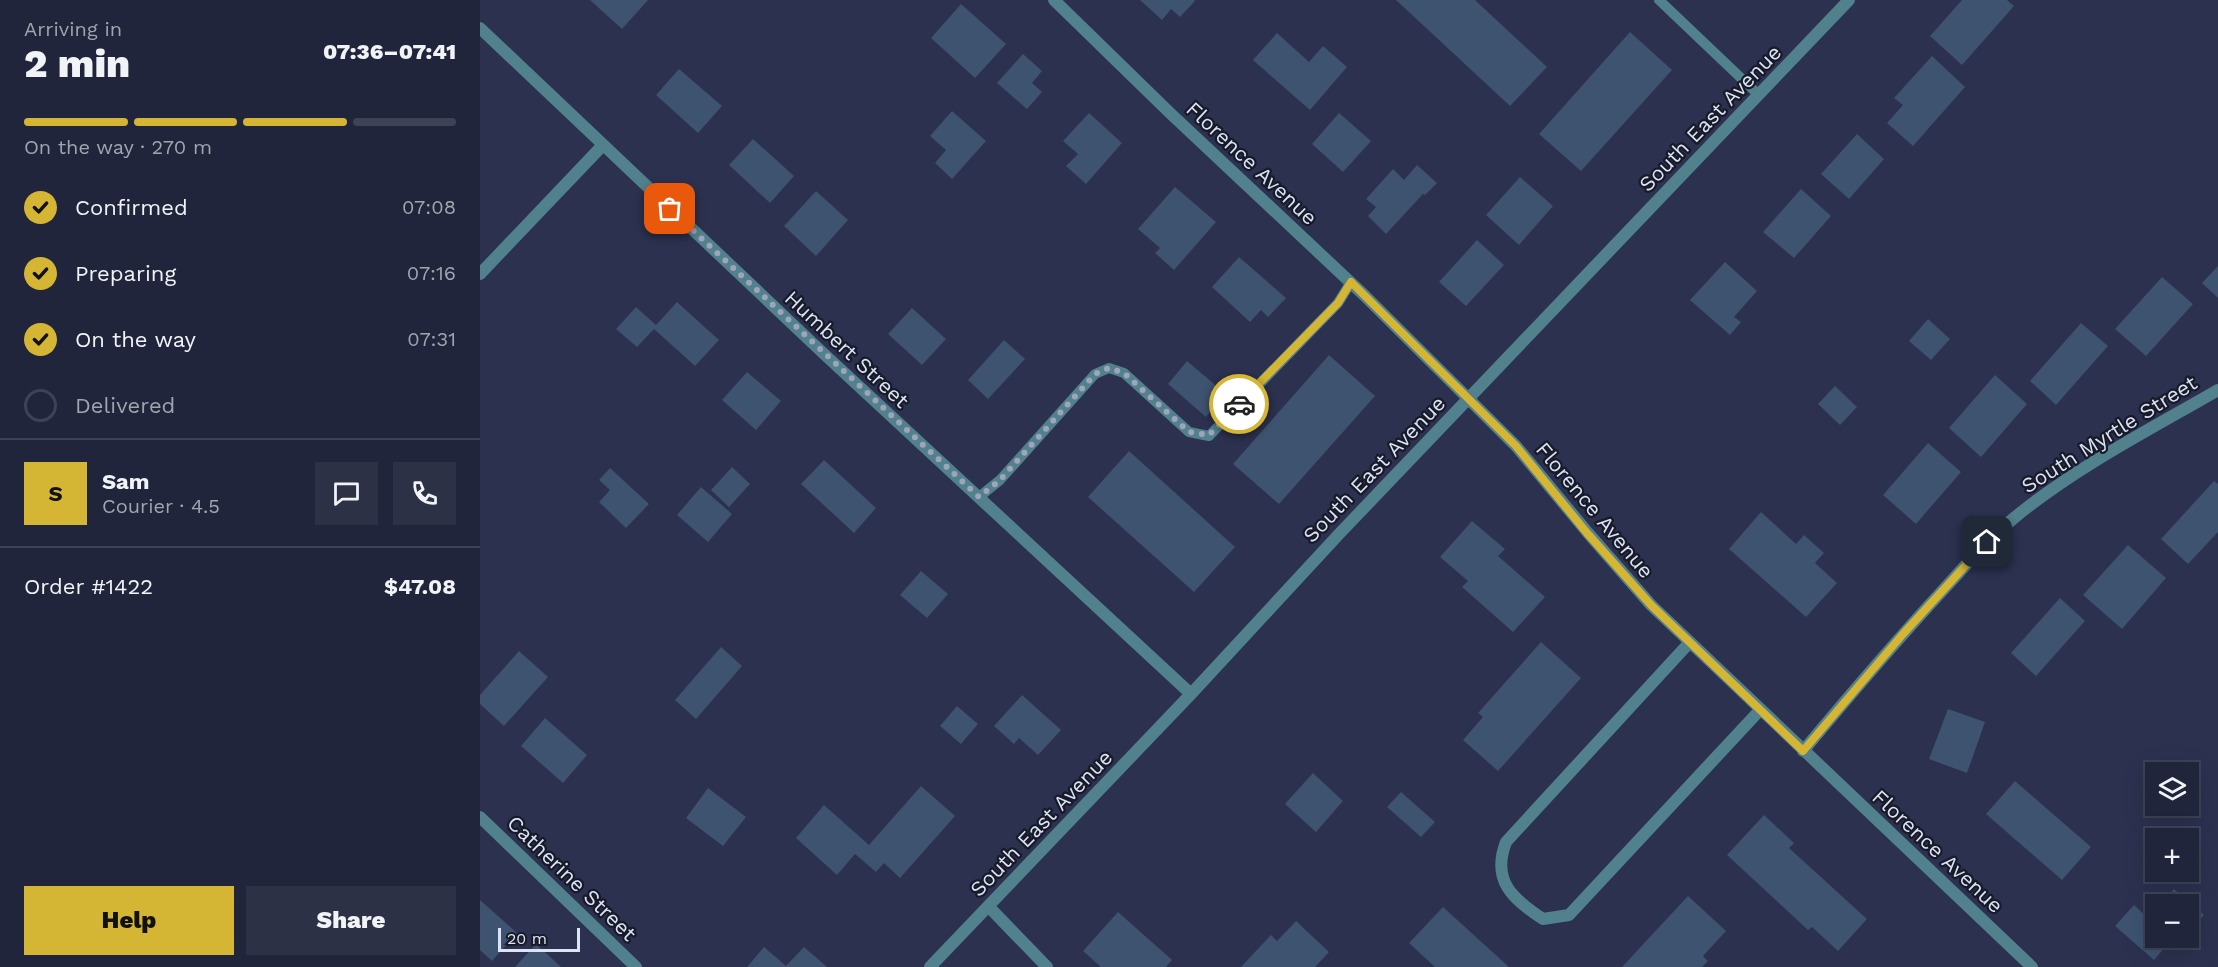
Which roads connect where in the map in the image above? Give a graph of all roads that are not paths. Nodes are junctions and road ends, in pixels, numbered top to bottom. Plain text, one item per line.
1 (1054, 0) edge
2 (1659, 0) edge
3 (1849, 0) edge
4 (480, 28) edge
5 (1759, 95) junction
6 (603, 146) junction
7 (480, 274) edge
8 (1351, 282) junction
9 (2218, 390) edge
10 (1468, 399) junction
11 (979, 497) junction
12 (1690, 642) junction
13 (1191, 693) junction
14 (1760, 710) junction
15 (1803, 751) junction
16 (480, 817) edge
17 (989, 907) junction
18 (636, 967) edge
19 (930, 967) edge
20 (1047, 967) edge
21 (2032, 967) edge

1 - 8 street, Florence Avenue
2 - 5 lane
3 - 5 street, South East Avenue
4 - 6 street, Humbert Street
5 - 10 street, South East Avenue
6 - 7 street
6 - 11 street, Humbert Street
8 - 10 street, Florence Avenue
8 - 11 lane
9 - 15 street, South Myrtle Street
10 - 12 street, Florence Avenue
10 - 13 street, South East Avenue
11 - 13 street, Humbert Street
12 - 14 street, Florence Avenue
12 - 14 street
13 - 17 street, South East Avenue
14 - 15 street, Florence Avenue
15 - 21 street, Florence Avenue
16 - 18 street, Catherine Street
17 - 19 street, South East Avenue
17 - 20 street

